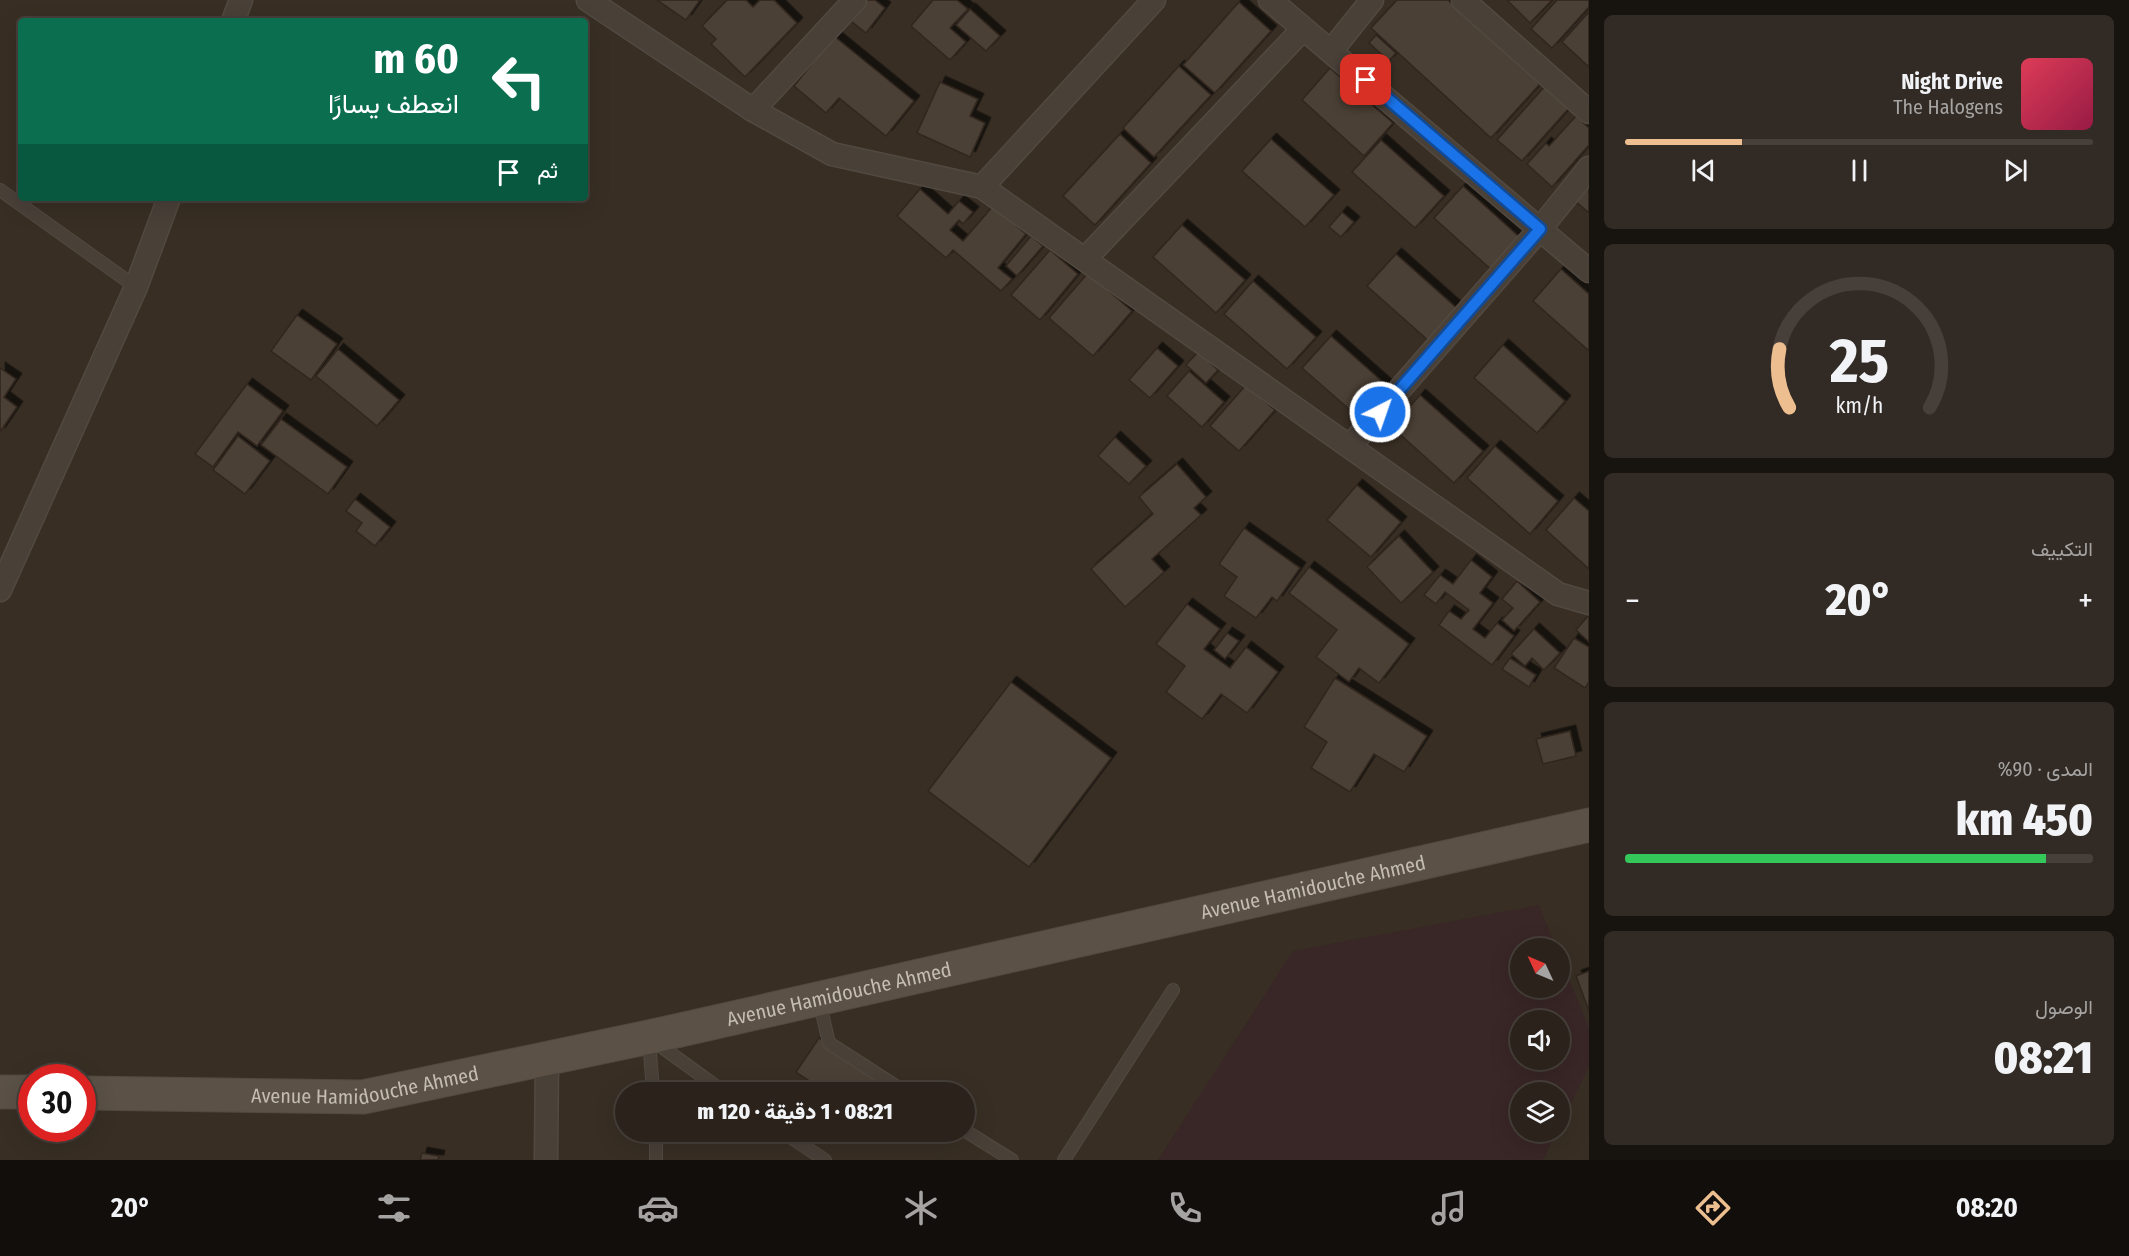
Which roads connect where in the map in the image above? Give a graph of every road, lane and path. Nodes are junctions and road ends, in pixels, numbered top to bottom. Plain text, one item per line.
1 (241, 0) edge
2 (588, 0) edge
3 (855, 0) edge
4 (1154, 0) edge
5 (1270, 0) edge
6 (1372, 0) edge
7 (1463, 0) edge
8 (234, 18) edge
9 (1303, 29) junction
10 (1332, 50) junction
11 (753, 110) junction
12 (1589, 112) edge
13 (1589, 168) edge
14 (982, 187) junction
15 (0, 190) edge
16 (168, 201) edge
17 (1540, 229) junction
18 (1085, 259) junction
19 (1589, 271) edge
20 (136, 287) junction
21 (1350, 446) junction
22 (0, 590) edge
23 (1589, 603) edge
24 (1589, 825) edge
25 (1173, 990) dead end
26 (818, 999) junction
27 (649, 1037) junction
28 (547, 1059) junction
29 (652, 1082) edge
30 (710, 1082) edge
31 (889, 1082) edge
32 (0, 1092) edge
33 (18, 1092) edge
34 (96, 1093) edge
35 (975, 1137) edge
36 (657, 1142) edge
37 (798, 1142) edge
38 (546, 1160) edge
39 (656, 1160) edge
40 (825, 1160) edge
41 (1012, 1160) edge
42 (1064, 1160) edge

1 - 8 street
2 - 11 street
3 - 11 street
4 - 14 street
5 - 9 street
6 - 10 street
7 - 12 street
9 - 10 street
9 - 18 street
10 - 17 street
11 - 14 street
13 - 17 street
14 - 18 street
15 - 20 lane
16 - 20 street
17 - 19 street
17 - 21 street
18 - 21 street
20 - 22 street
21 - 23 street
24 - 26 main road, Avenue Hamidouche Ahmed
25 - 42 lane
26 - 27 main road, Avenue Hamidouche Ahmed
26 - 31 lane
27 - 28 main road, Avenue Hamidouche Ahmed
27 - 29 lane
27 - 30 lane
28 - 34 main road, Avenue Hamidouche Ahmed
28 - 38 street
32 - 33 main road
35 - 41 lane
36 - 39 lane
37 - 40 lane

